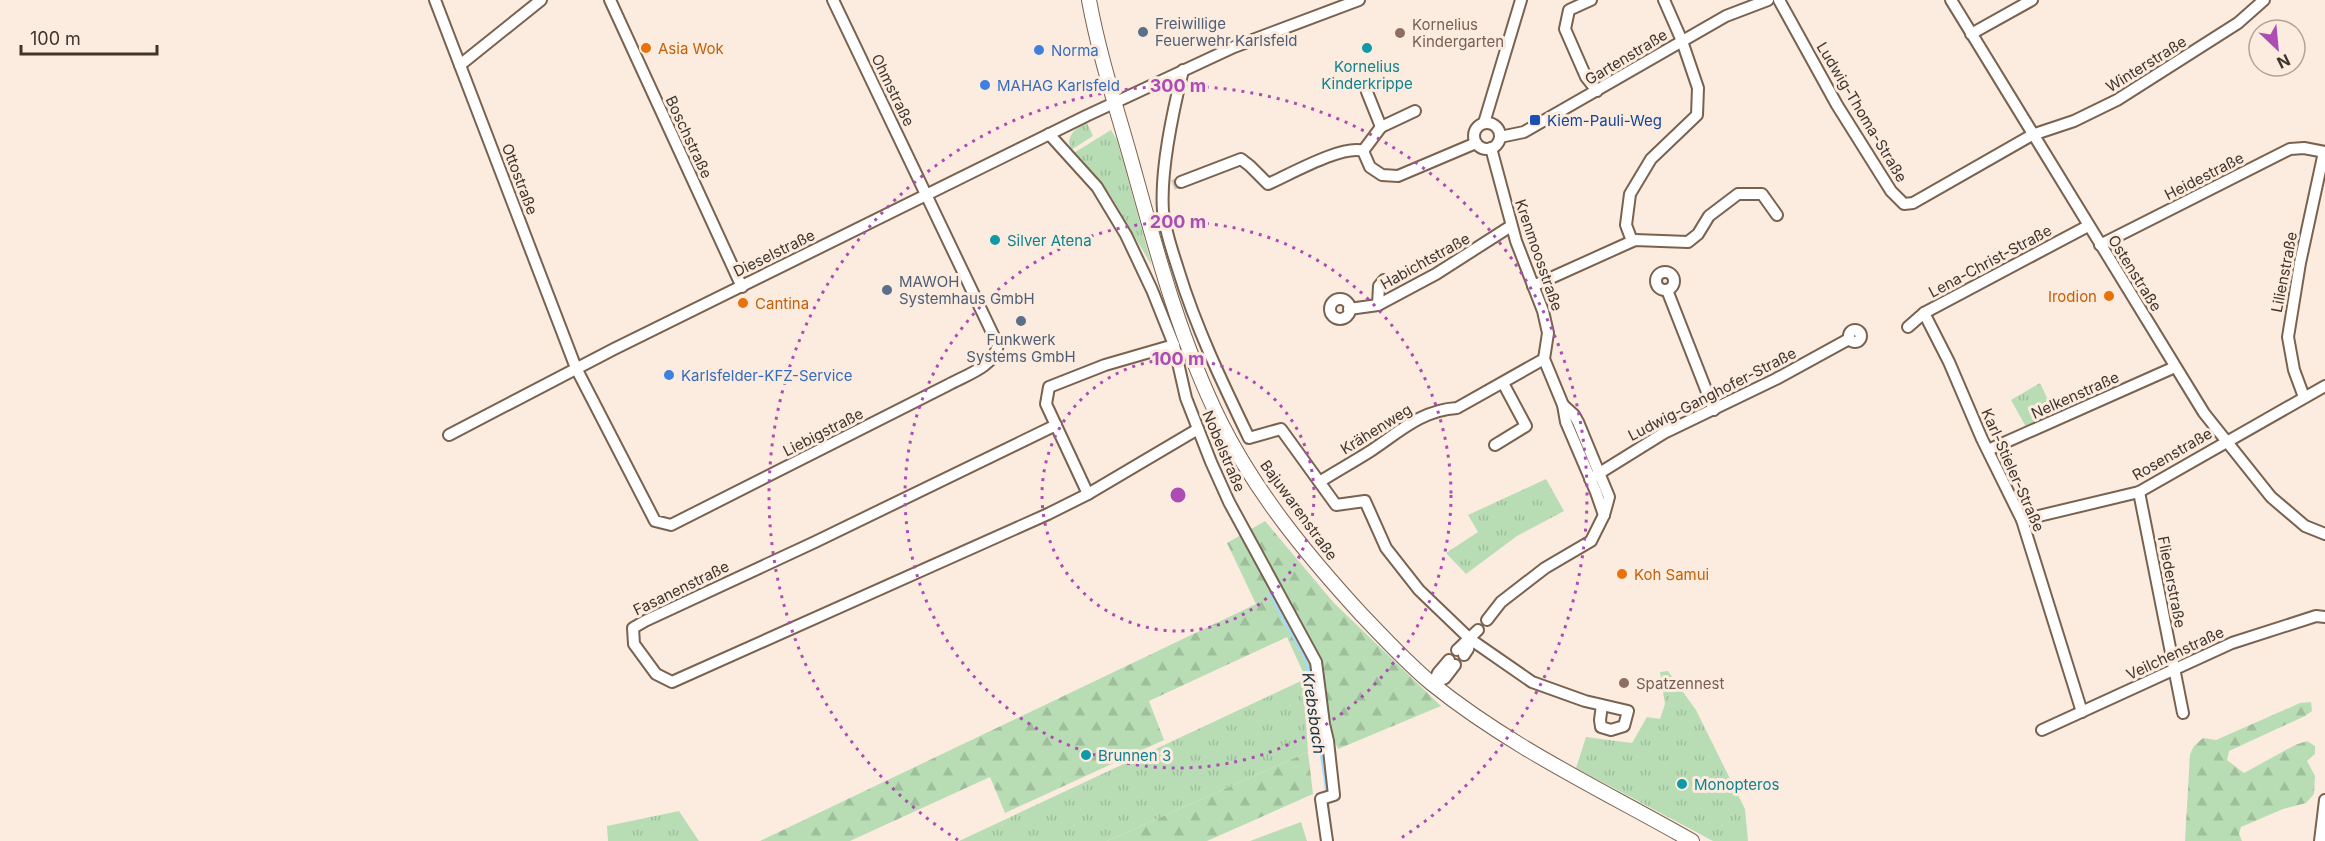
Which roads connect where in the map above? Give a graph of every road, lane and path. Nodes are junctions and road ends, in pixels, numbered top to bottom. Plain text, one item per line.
1 (435, 0) edge
2 (541, 0) edge
3 (610, 0) edge
4 (833, 0) edge
5 (1089, 0) edge
6 (1359, 0) edge
7 (1521, 0) edge
8 (1591, 0) edge
9 (1664, 0) edge
10 (1768, 0) edge
11 (1779, 0) edge
12 (1951, 0) edge
13 (2032, 0) edge
14 (2264, 0) edge
15 (1971, 34) junction
16 (1682, 41) junction
17 (460, 65) junction
18 (1183, 70) junction
19 (1597, 91) junction
20 (1367, 92) dead end
21 (1115, 103) junction
22 (1415, 111) dead end
23 (1484, 123) junction
24 (1380, 127) junction
25 (1049, 134) junction
26 (2032, 135) junction
27 (1500, 137) junction
28 (1476, 143) junction
29 (1491, 148) junction
30 (1363, 151) junction
31 (2324, 152) edge
32 (1173, 184) junction
33 (926, 194) junction
34 (1777, 215) dead end
35 (1511, 226) junction
36 (2088, 226) junction
37 (1632, 242) junction
38 (2100, 245) junction
39 (1384, 280) dead end
40 (1533, 286) junction
41 (741, 287) junction
42 (1667, 290) dead end
43 (1378, 305) junction
44 (1349, 309) dead end
45 (1924, 313) junction
46 (1908, 327) dead end
47 (1849, 339) dead end
48 (1174, 345) junction
49 (1544, 359) junction
50 (2175, 367) junction
51 (576, 368) junction
52 (1503, 383) junction
53 (2325, 386) edge
54 (2304, 397) junction
55 (1714, 410) junction
56 (1056, 425) junction
57 (1197, 429) junction
58 (449, 435) dead end
59 (2225, 441) junction
60 (1495, 445) dead end
61 (1988, 450) junction
62 (1595, 476) junction
63 (1321, 481) junction
64 (2139, 492) junction
65 (1088, 494) junction
66 (2022, 520) junction
67 (2325, 534) edge
68 (2325, 617) edge
69 (1487, 620) dead end
70 (1478, 630) dead end
71 (1470, 639) junction
72 (1460, 652) dead end
73 (1452, 663) dead end
74 (2175, 671) junction
75 (1433, 684) junction
76 (1602, 705) dead end
77 (2082, 712) junction
78 (2183, 713) dead end
79 (2042, 730) dead end
80 (2325, 800) edge
81 (1326, 841) edge
82 (1692, 841) edge
83 (2320, 841) edge

1 - 17 street, Ottostraße
2 - 17 street
3 - 41 street, Boschstraße
4 - 33 street, Ohmstraße
5 - 21 main road, Bajuwarenstraße
6 - 18 street, Dieselstraße
7 - 23 street
8 - 19 street
9 - 16 street
10 - 16 street, Gartenstraße
11 - 26 street, Ludwig-Thoma-Straße
12 - 15 street, Ostenstraße
13 - 15 street
14 - 26 street, Winterstraße
15 - 26 street, Ostenstraße
16 - 19 street, Gartenstraße
16 - 37 street
17 - 51 street, Ottostraße
18 - 21 street, Dieselstraße
18 - 32 street
19 - 27 street, Gartenstraße
20 - 24 street
21 - 25 street, Dieselstraße
21 - 75 main road, Bajuwarenstraße
22 - 24 street
23 - 27 street
23 - 28 street
24 - 30 street
25 - 33 street, Dieselstraße
25 - 48 street, Nobelstraße
26 - 36 street, Ostenstraße
27 - 29 street
28 - 29 street
28 - 30 street
29 - 35 street, Krenmoosstraße
30 - 32 street
31 - 38 street, Heidestraße
31 - 54 street, Lilienstraße
32 - 63 street
33 - 41 street, Dieselstraße
33 - 51 street, Liebigstraße
34 - 37 street
35 - 40 street, Krenmoosstraße
35 - 43 street, Habichtstraße
36 - 38 street, Ostenstraße
36 - 45 street, Lena-Christ-Straße
37 - 40 street
38 - 50 street, Ostenstraße
39 - 43 street
40 - 49 street, Krenmoosstraße
41 - 51 street, Dieselstraße
42 - 55 street
43 - 44 street, Habichtstraße
45 - 46 street, Lena-Christ-Straße
45 - 61 street, Karl-Stieler-Straße
47 - 55 street, Ludwig-Ganghofer-Straße
48 - 56 street
48 - 57 street, Nobelstraße
49 - 52 street, Krähenweg
49 - 62 street, Krenmoosstraße
50 - 59 street, Ostenstraße
50 - 61 street, Nelkenstraße
51 - 58 street, Dieselstraße
52 - 60 street
52 - 63 street, Krähenweg
53 - 54 street, Rosenstraße
54 - 59 street, Rosenstraße
55 - 62 street, Ludwig-Ganghofer-Straße
56 - 65 street
56 - 65 street, Fasanenstraße
57 - 65 street, Fasanenstraße
57 - 81 street, Nobelstraße
59 - 64 street, Rosenstraße
59 - 67 street, Ostenstraße
61 - 66 street, Karl-Stieler-Straße
62 - 69 street, Krenmoosstraße
63 - 71 street
64 - 66 street, Rosenstraße
64 - 74 street, Fliederstraße
66 - 77 street, Karl-Stieler-Straße
68 - 74 street, Veilchenstraße
70 - 71 street
71 - 72 street
71 - 76 street
73 - 75 street
74 - 77 street, Veilchenstraße
74 - 78 street, Fliederstraße
75 - 82 main road, Bajuwarenstraße
77 - 79 street, Veilchenstraße
80 - 83 street

